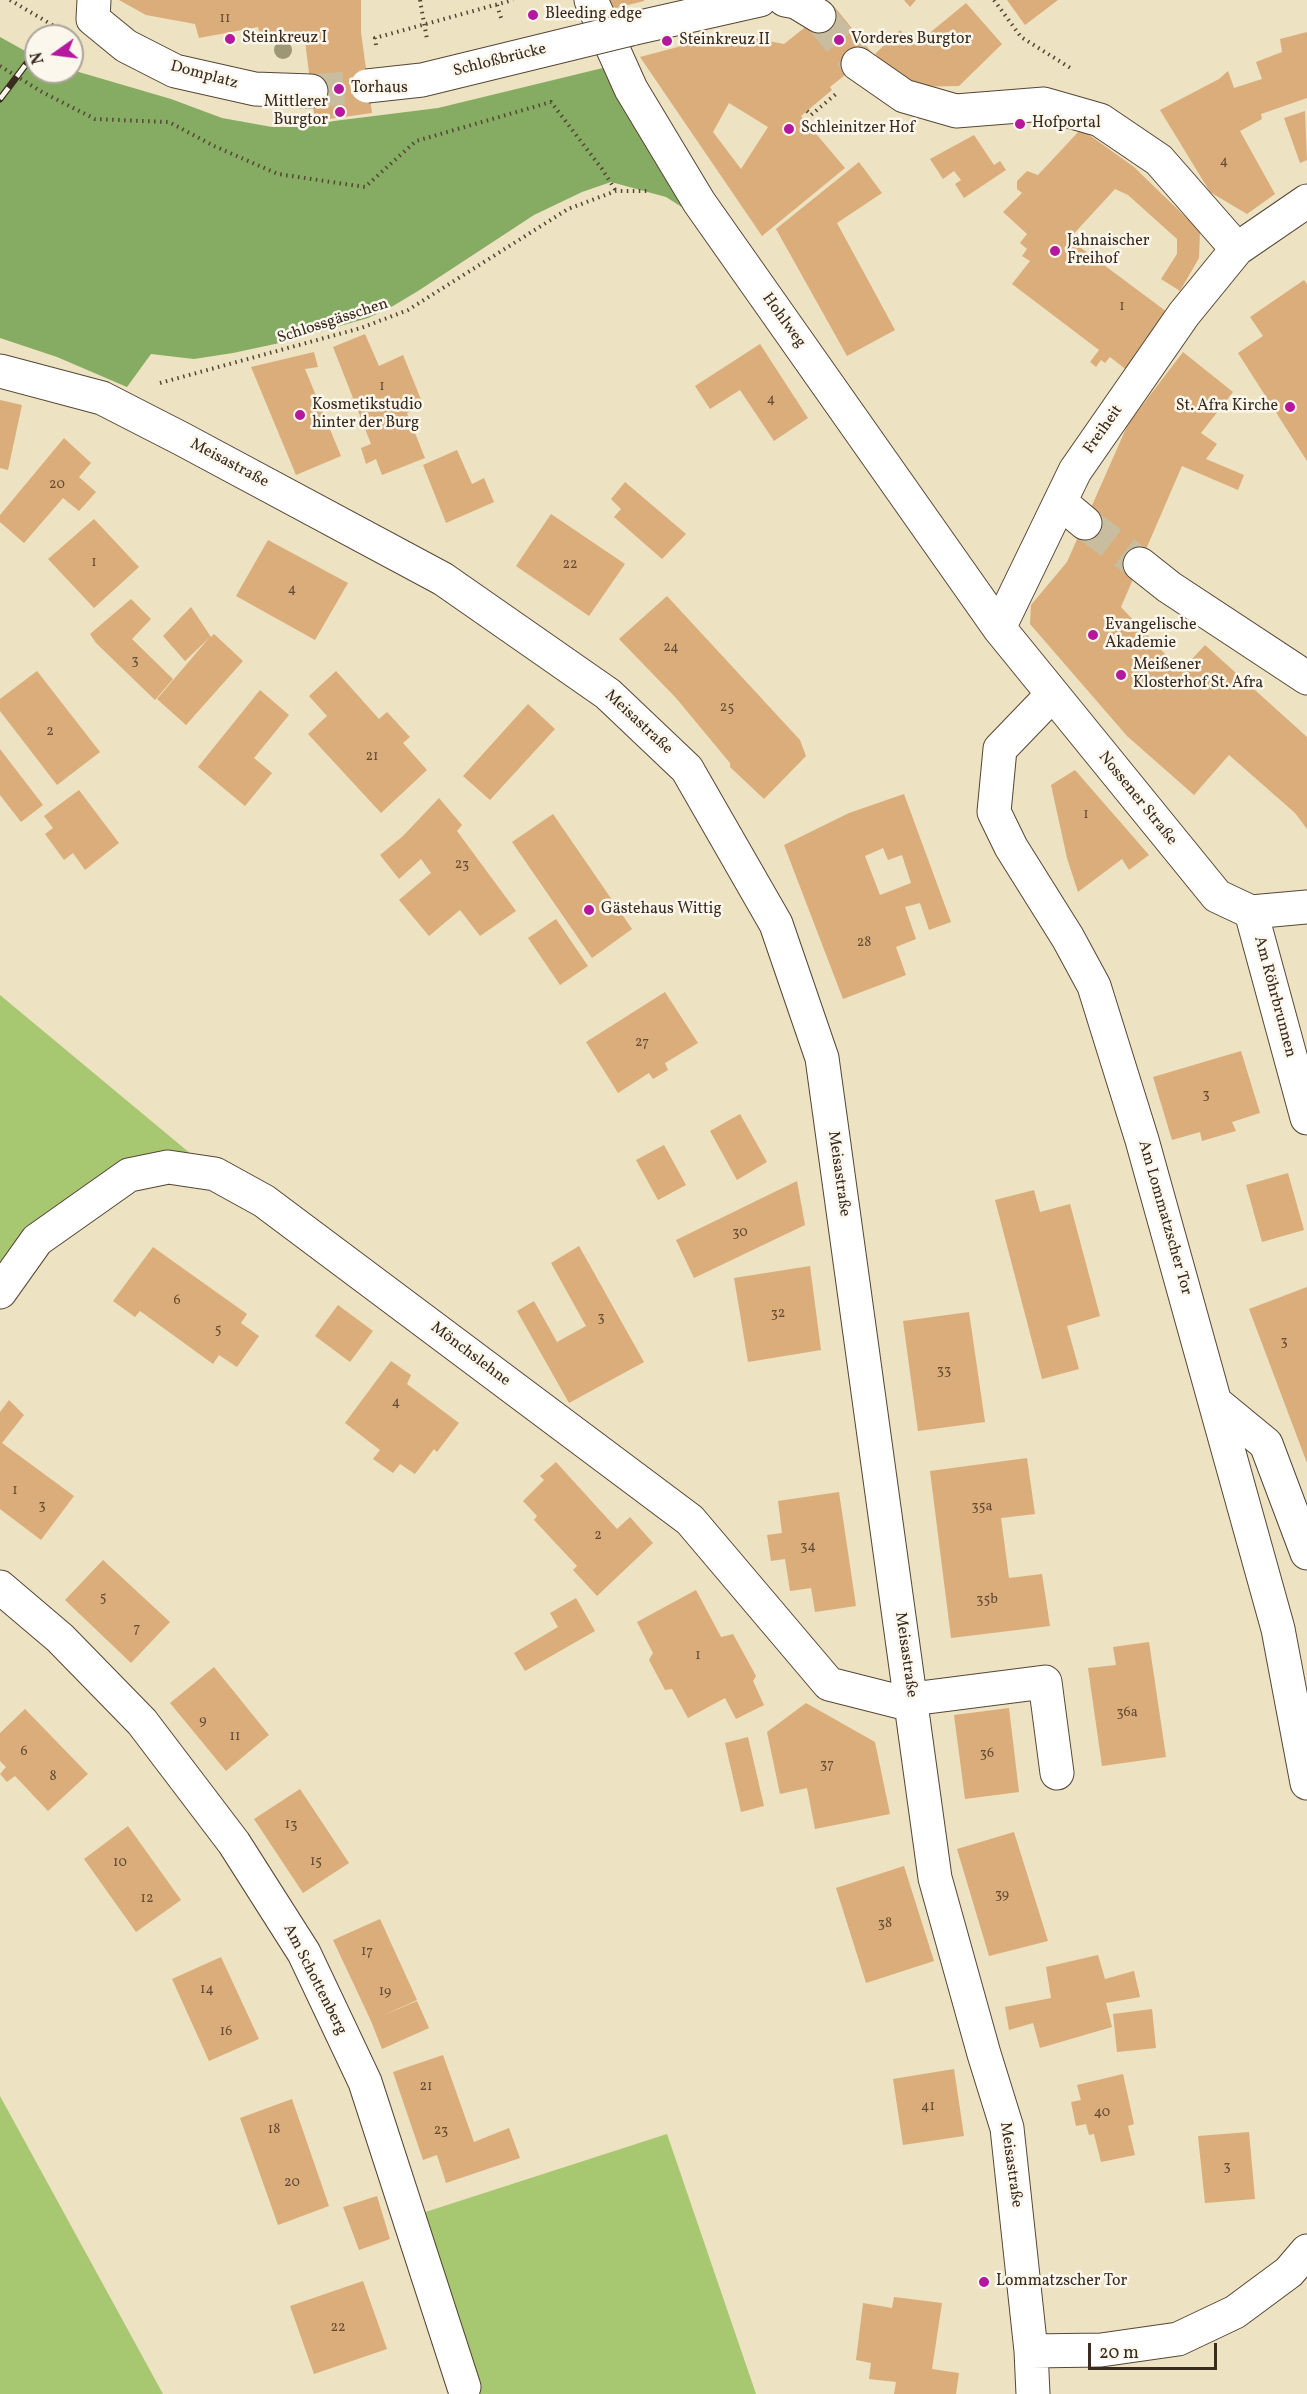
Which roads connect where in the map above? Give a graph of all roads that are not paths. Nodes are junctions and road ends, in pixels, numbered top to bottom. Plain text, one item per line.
1 (94, 0) edge
2 (591, 0) edge
3 (760, 0) edge
4 (785, 0) edge
5 (819, 16) tunnel mouth
6 (858, 64) tunnel mouth
7 (367, 86) tunnel mouth
8 (311, 91) tunnel mouth
9 (1307, 201) edge
10 (1237, 249) junction
11 (0, 371) edge
12 (1140, 564) tunnel mouth
13 (999, 628) junction
14 (1307, 678) edge
15 (1052, 695) junction
16 (1307, 907) edge
17 (1251, 912) junction
18 (1307, 1118) edge
19 (0, 1292) edge
20 (1215, 1402) junction
21 (1307, 1553) edge
22 (0, 1587) edge
23 (912, 1702) junction
24 (1057, 1773) dead end
25 (1307, 1782) edge
26 (1307, 2252) edge
27 (1031, 2351) junction
28 (464, 2387) dead end
29 (1033, 2394) edge

1 - 8 street, Domplatz
2 - 13 street, Hohlweg
3 - 7 street, Schloßbrücke, bridge
4 - 5 street
6 - 10 street
9 - 10 street, Freiheit
10 - 13 street, Freiheit
11 - 23 street, Meisastraße
12 - 14 street
13 - 15 street, Nossener Straße
15 - 17 street, Nossener Straße
15 - 20 street, Am Lommatzscher Tor
16 - 17 street
17 - 18 street, Am Röhrbrunnen
19 - 23 street, Mönchslehne
20 - 21 street
20 - 25 street, Am Lommatzscher Tor
22 - 28 street, Am Schottenberg
23 - 24 street
23 - 27 street, Meisastraße
26 - 27 street
27 - 29 street, Meisastraße

